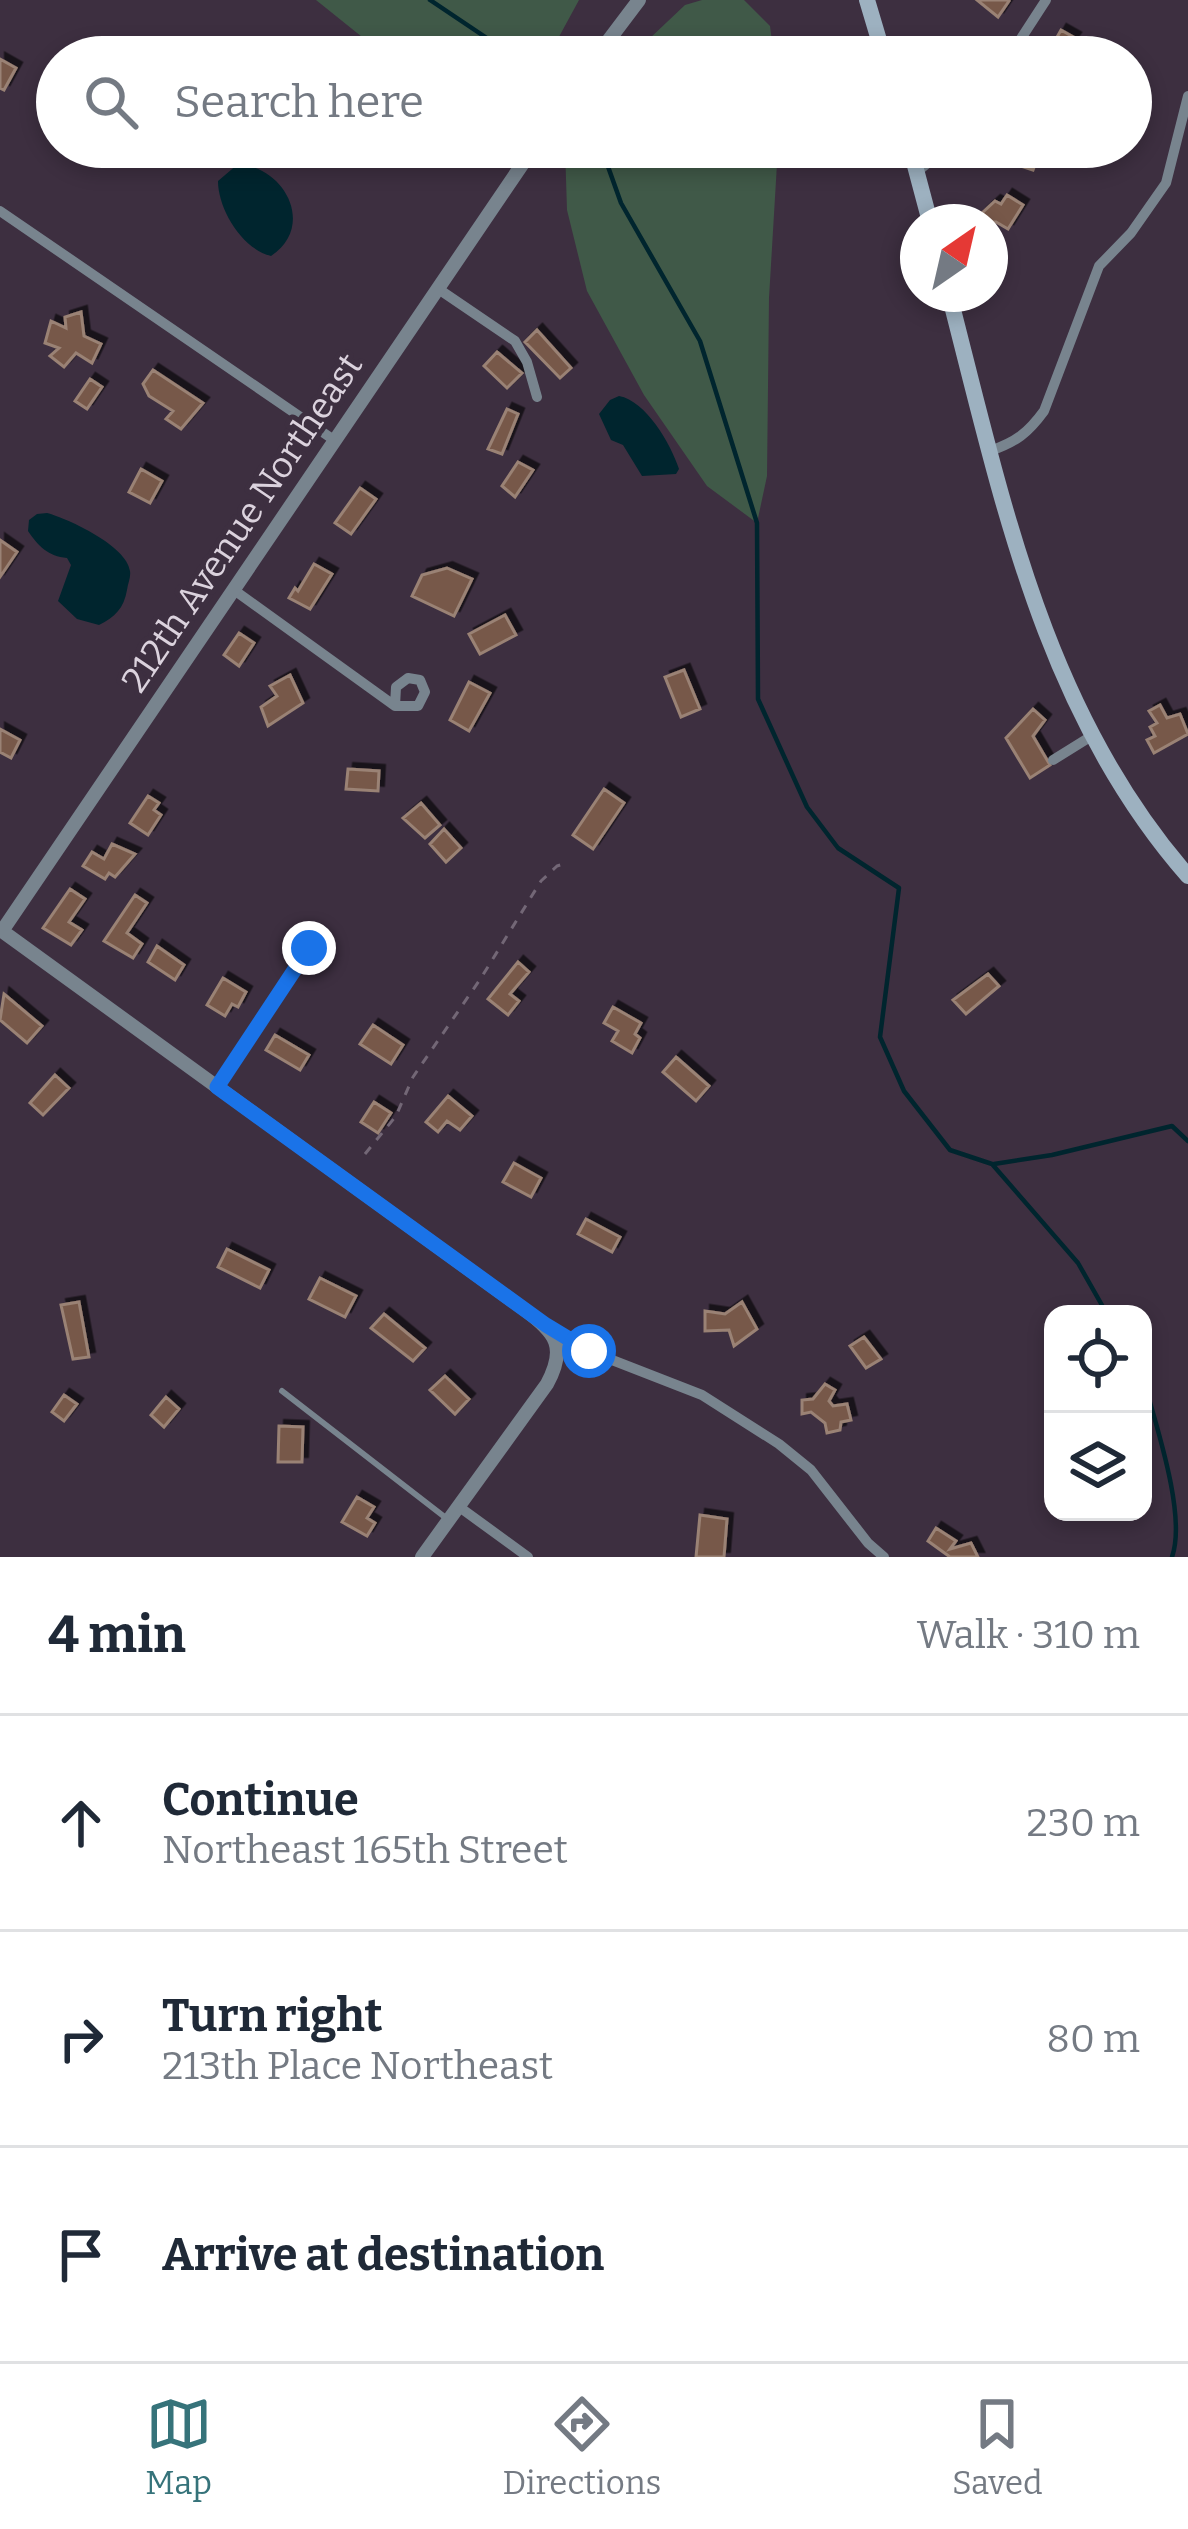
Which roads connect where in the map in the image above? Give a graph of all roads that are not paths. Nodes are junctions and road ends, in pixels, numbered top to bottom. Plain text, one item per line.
1 (639, 0) edge
2 (867, 0) edge
3 (1046, 0) edge
4 (612, 36) edge
5 (878, 36) edge
6 (1023, 36) edge
7 (1188, 96) edge
8 (520, 168) edge
9 (916, 168) edge
10 (922, 168) edge
11 (917, 172) junction
12 (925, 204) edge
13 (0, 211) edge
14 (437, 288) junction
15 (954, 312) edge
16 (537, 397) dead end
17 (334, 440) junction
18 (990, 451) junction
19 (234, 590) junction
20 (395, 706) dead end
21 (1090, 737) junction
22 (1053, 760) dead end
23 (1187, 873) edge
24 (1, 931) edge
25 (309, 948) dead end
26 (217, 1087) junction
27 (546, 1325) junction
28 (282, 1390) dead end
29 (454, 1513) junction
30 (422, 1557) edge
31 (528, 1557) edge
32 (884, 1557) edge

1 - 4 street
2 - 5 main road
3 - 6 street
7 - 18 street
8 - 14 street, 212th Avenue Northeast
9 - 11 main road
10 - 11 street
11 - 12 main road
13 - 17 street
14 - 16 street
14 - 17 street, 212th Avenue Northeast
15 - 18 main road
17 - 19 street, 212th Avenue Northeast
18 - 21 main road
19 - 20 street
19 - 24 street, 212th Avenue Northeast
21 - 22 street
21 - 23 main road
24 - 26 street
25 - 26 street
26 - 27 street
27 - 29 street
27 - 32 street
28 - 29 lane
29 - 30 street
29 - 31 street

